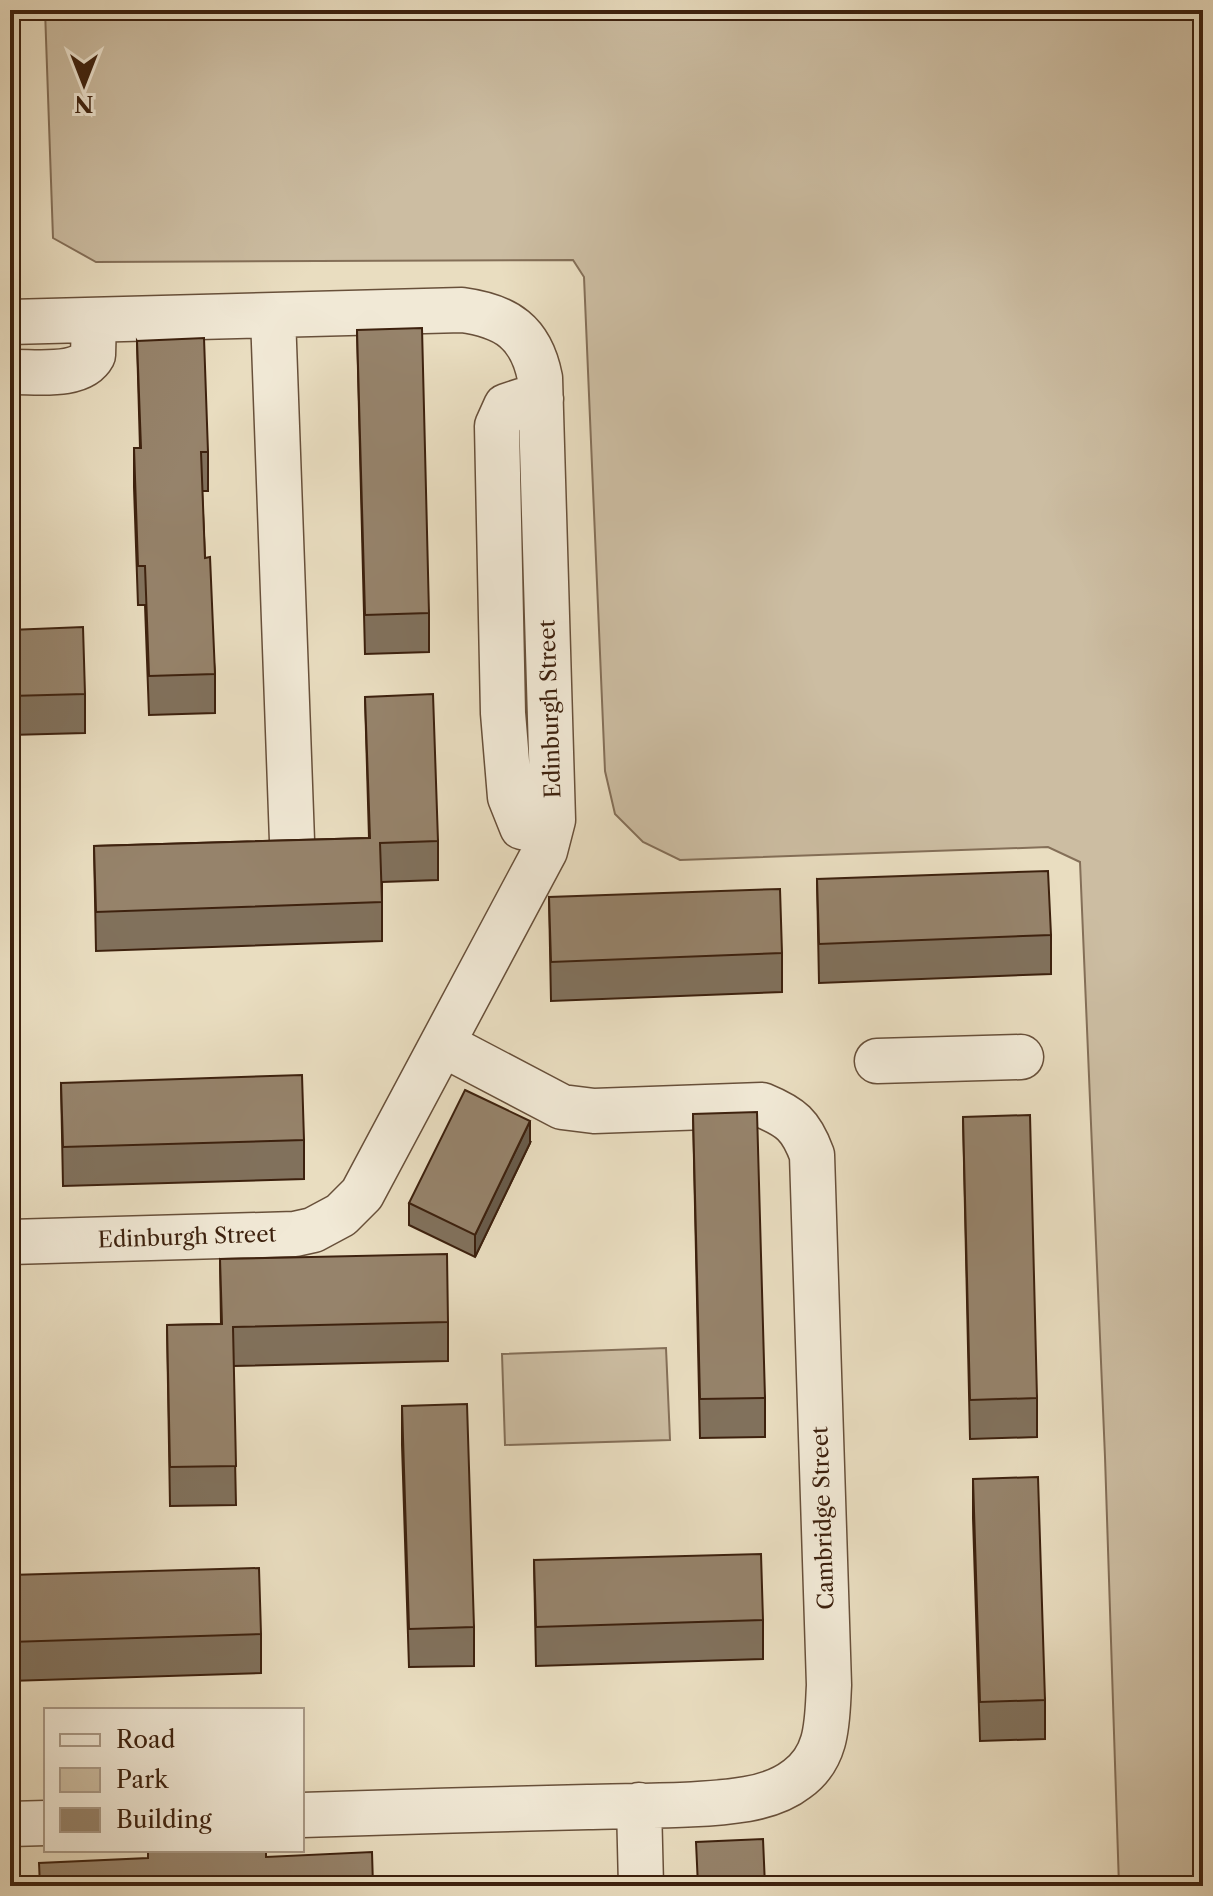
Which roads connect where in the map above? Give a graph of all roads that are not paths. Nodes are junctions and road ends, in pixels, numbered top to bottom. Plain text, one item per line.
1 (273, 316) junction
2 (94, 320) junction
3 (10, 322) edge
4 (10, 372) edge
5 (292, 841) edge
6 (444, 1045) junction
7 (1021, 1057) dead end
8 (877, 1061) dead end
9 (10, 1242) edge
10 (639, 1805) junction
11 (304, 1815) edge
12 (44, 1823) edge
13 (10, 1824) edge
14 (641, 1886) edge

1 - 2 street, Edinburgh Street
1 - 5 street
1 - 6 street, Edinburgh Street
2 - 3 street, Edinburgh Street
2 - 4 street
6 - 9 street, Edinburgh Street
6 - 10 street, Cambridge Street
7 - 8 street
10 - 11 street, Cambridge Street
10 - 14 street
12 - 13 street

